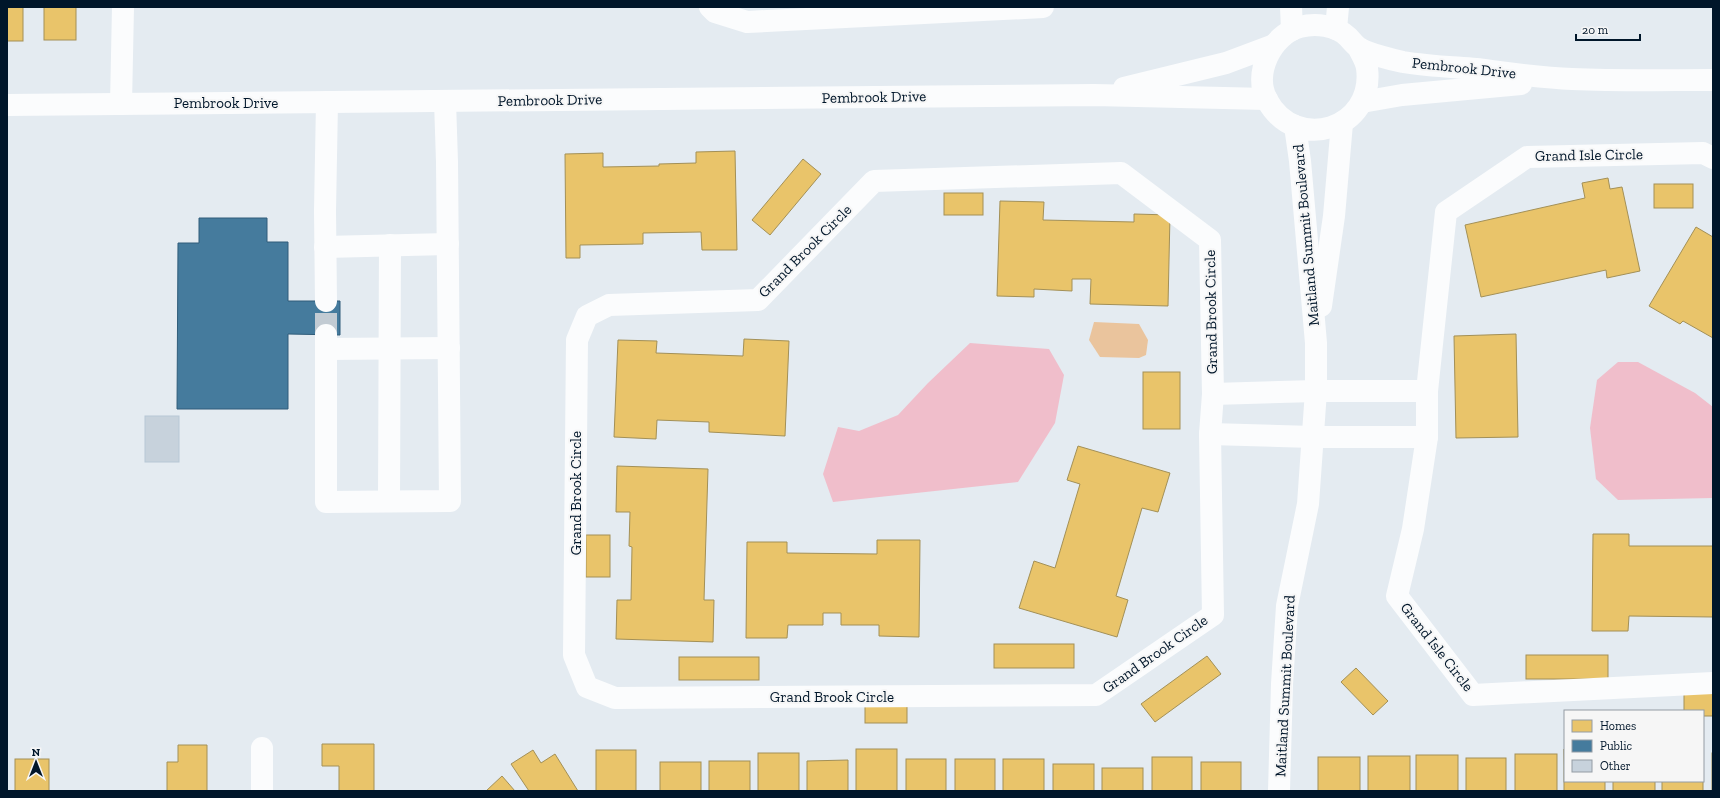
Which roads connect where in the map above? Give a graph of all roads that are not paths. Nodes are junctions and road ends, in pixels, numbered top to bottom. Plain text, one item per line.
1 (123, 7) edge
2 (710, 7) edge
3 (1043, 7) edge
4 (1291, 7) edge
5 (1338, 7) edge
6 (1336, 29) junction
7 (1292, 30) junction
8 (1274, 45) junction
9 (1359, 49) junction
10 (1570, 79) junction
11 (1713, 80) edge
12 (1094, 95) junction
13 (1267, 99) junction
14 (445, 101) junction
15 (327, 102) junction
16 (1362, 102) junction
17 (121, 104) junction
18 (7, 105) edge
19 (1342, 123) junction
20 (1295, 126) junction
21 (1713, 158) edge
22 (448, 244) junction
23 (390, 246) junction
24 (325, 247) junction
25 (326, 301) tunnel mouth
26 (1316, 343) junction
27 (449, 348) junction
28 (389, 349) junction
29 (1316, 391) junction
30 (1426, 391) junction
31 (1213, 394) junction
32 (1210, 434) junction
33 (1313, 437) junction
34 (1426, 437) junction
35 (389, 501) junction
36 (1713, 683) edge
37 (262, 748) dead end
38 (262, 791) edge
39 (1279, 791) edge

1 - 17 street
2 - 3 street
4 - 7 street
5 - 6 street
6 - 7 street
6 - 9 street
7 - 8 street
8 - 12 street, Pembrook Drive
8 - 13 street
9 - 10 street, Pembrook Drive
9 - 16 street
10 - 11 street, Pembrook Drive
10 - 16 street, Pembrook Drive
12 - 13 street, Pembrook Drive
12 - 14 street, Pembrook Drive
13 - 20 street
14 - 15 street, Pembrook Drive
14 - 22 street
15 - 17 street, Pembrook Drive
15 - 24 street
16 - 19 street
17 - 18 street, Pembrook Drive
19 - 20 street
19 - 26 street, Maitland Summit Boulevard
20 - 26 street, Maitland Summit Boulevard
21 - 30 street, Grand Isle Circle
22 - 23 street
22 - 27 street
23 - 24 street
23 - 28 street
24 - 25 street
26 - 29 street, Maitland Summit Boulevard
27 - 28 street
27 - 35 street
28 - 35 street
28 - 35 street
29 - 30 street
29 - 31 street, Grand Brook Circle
29 - 33 street, Maitland Summit Boulevard
30 - 34 street, Grand Isle Circle
31 - 32 street, Grand Brook Circle
31 - 32 street, Grand Brook Circle
32 - 33 street
33 - 34 street
33 - 39 street, Maitland Summit Boulevard
34 - 36 street, Grand Isle Circle
37 - 38 street

